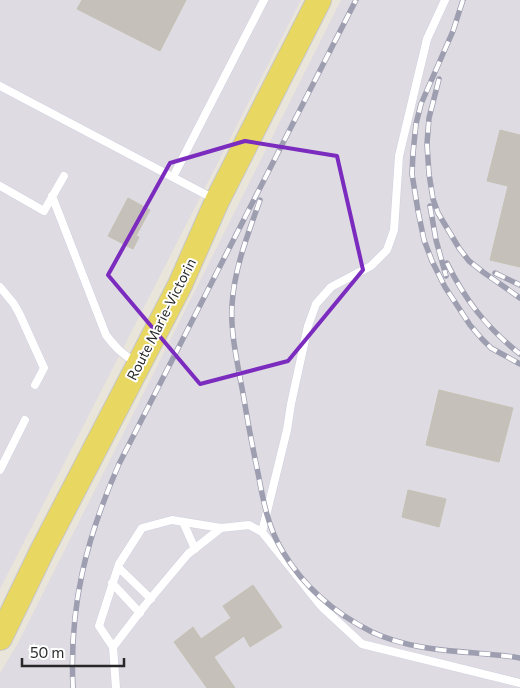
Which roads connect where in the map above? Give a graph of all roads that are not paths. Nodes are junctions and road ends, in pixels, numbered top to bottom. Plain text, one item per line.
1 (264, 0) edge
2 (319, 0) edge
3 (445, 0) edge
4 (0, 86) edge
5 (64, 176) dead end
6 (173, 178) junction
7 (0, 186) edge
8 (52, 196) junction
9 (218, 201) junction
10 (0, 287) edge
11 (138, 364) junction
12 (35, 385) dead end
13 (25, 420) dead end
14 (0, 470) edge
15 (183, 522) junction
16 (221, 528) junction
17 (262, 532) junction
18 (195, 549) junction
19 (118, 566) junction
20 (112, 583) junction
21 (151, 598) junction
22 (140, 613) junction
23 (0, 638) edge
24 (113, 648) junction
25 (520, 683) edge
26 (116, 688) edge

1 - 6 lane
2 - 9 main road, Route Marie-Victorin
3 - 17 lane
4 - 6 lane
5 - 8 lane
6 - 9 lane
7 - 8 lane
8 - 11 lane
9 - 11 main road, Route Marie-Victorin
10 - 12 lane
11 - 23 main road, Route Marie-Victorin
13 - 14 lane
15 - 16 lane
15 - 18 lane
15 - 19 lane
16 - 17 lane
16 - 18 lane
17 - 25 lane
18 - 21 lane
19 - 20 lane
19 - 21 lane
20 - 22 lane
20 - 24 lane
21 - 22 lane
22 - 24 lane
24 - 26 lane

